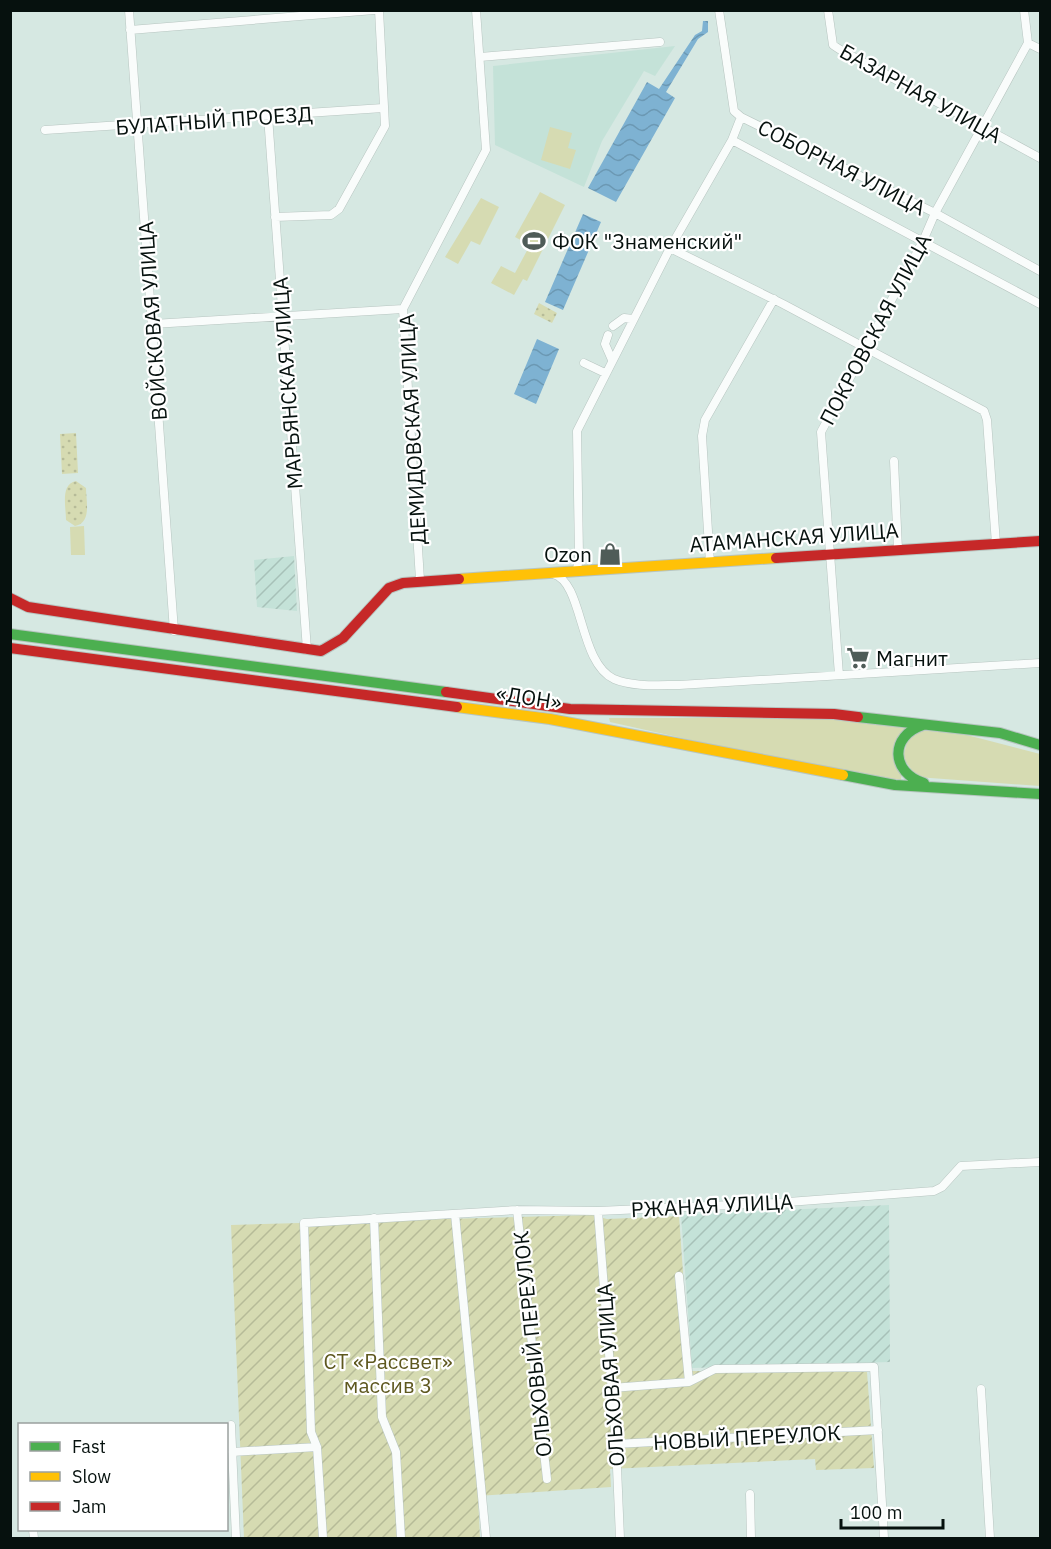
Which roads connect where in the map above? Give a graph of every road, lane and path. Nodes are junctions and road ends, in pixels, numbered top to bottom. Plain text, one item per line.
1 (129, 10) edge
2 (260, 10) edge
3 (374, 10) edge
4 (379, 10) edge
5 (476, 10) edge
6 (719, 10) edge
7 (828, 10) edge
8 (1024, 10) edge
9 (261, 20) junction
10 (130, 30) junction
11 (660, 42) dead end
12 (1028, 43) junction
13 (1041, 49) edge
14 (480, 57) junction
15 (383, 108) junction
16 (268, 116) junction
17 (741, 117) junction
18 (138, 126) junction
19 (983, 127) junction
20 (45, 130) dead end
21 (732, 140) junction
22 (1041, 158) edge
23 (934, 213) junction
24 (275, 217) junction
25 (923, 241) junction
26 (670, 248) junction
27 (1041, 271) edge
28 (774, 299) junction
29 (1041, 304) edge
30 (402, 309) junction
31 (281, 315) junction
32 (633, 319) junction
33 (153, 324) junction
34 (613, 326) dead end
35 (608, 335) dead end
36 (867, 348) junction
37 (612, 360) junction
38 (584, 363) dead end
39 (605, 373) junction
40 (894, 461) dead end
41 (1041, 541) edge
42 (996, 544) junction
43 (898, 550) junction
44 (829, 554) junction
45 (710, 563) junction
46 (577, 570) junction
47 (550, 573) junction
48 (420, 580) junction
49 (10, 598) edge
50 (174, 631) junction
51 (10, 634) edge
52 (10, 648) edge
53 (307, 650) junction
54 (1041, 663) edge
55 (839, 675) junction
56 (929, 725) junction
57 (1041, 745) edge
58 (1008, 792) junction
59 (1041, 794) edge
60 (1041, 1162) edge
61 (517, 1210) junction
62 (598, 1211) junction
63 (455, 1214) junction
64 (374, 1218) junction
65 (679, 1276) dead end
66 (689, 1382) junction
67 (612, 1388) junction
68 (981, 1389) dead end
69 (231, 1425) dead end
70 (878, 1430) junction
71 (616, 1444) junction
72 (317, 1447) junction
73 (232, 1452) junction
74 (547, 1479) dead end
75 (750, 1494) dead end
76 (236, 1539) edge
77 (323, 1539) edge
78 (401, 1539) edge
79 (486, 1539) edge
80 (620, 1539) edge
81 (751, 1539) edge
82 (884, 1539) edge
83 (990, 1539) edge

1 - 10 street, ВОЙСКОВАЯ УЛИЦА
2 - 9 street
3 - 9 street
4 - 15 street
5 - 14 street, ДЕМИДОВСКАЯ УЛИЦА
6 - 17 street, СОБОРНАЯ УЛИЦА
7 - 19 street, БАЗАРНАЯ УЛИЦА
8 - 12 street
9 - 10 street
10 - 18 street, ВОЙСКОВАЯ УЛИЦА
11 - 14 street
12 - 13 street
12 - 19 street, ПОКРОВСКАЯ УЛИЦА
14 - 30 street, ДЕМИДОВСКАЯ УЛИЦА
15 - 16 street, БУЛАТНЫЙ ПРОЕЗД
15 - 24 street
16 - 18 street, БУЛАТНЫЙ ПРОЕЗД
16 - 24 street, МАРЬЯНСКАЯ УЛИЦА
17 - 21 street
17 - 23 street, СОБОРНАЯ УЛИЦА
18 - 20 street, БУЛАТНЫЙ ПРОЕЗД
18 - 33 street, ВОЙСКОВАЯ УЛИЦА
19 - 22 street, БАЗАРНАЯ УЛИЦА
19 - 23 street, ПОКРОВСКАЯ УЛИЦА
21 - 25 street, СОБОРНАЯ УЛИЦА
21 - 26 street
23 - 25 street, ПОКРОВСКАЯ УЛИЦА
23 - 27 street, СОБОРНАЯ УЛИЦА
24 - 31 street, МАРЬЯНСКАЯ УЛИЦА
25 - 29 street, СОБОРНАЯ УЛИЦА
25 - 36 street, ПОКРОВСКАЯ УЛИЦА
26 - 28 street
26 - 32 street
28 - 36 street
28 - 45 street
30 - 31 street
30 - 48 street, ДЕМИДОВСКАЯ УЛИЦА
31 - 33 street
31 - 53 street, МАРЬЯНСКАЯ УЛИЦА
32 - 34 street
32 - 37 street
33 - 50 street, ВОЙСКОВАЯ УЛИЦА
35 - 37 street
36 - 42 street
36 - 44 street, ПОКРОВСКАЯ УЛИЦА
37 - 39 street
38 - 39 street
39 - 46 street
40 - 43 street
41 - 42 main road, АТАМАНСКАЯ УЛИЦА
42 - 43 main road, АТАМАНСКАЯ УЛИЦА
43 - 44 main road, АТАМАНСКАЯ УЛИЦА
44 - 45 main road, АТАМАНСКАЯ УЛИЦА
44 - 55 street, ПОКРОВСКАЯ УЛИЦА
45 - 46 main road, АТАМАНСКАЯ УЛИЦА
46 - 47 main road, АТАМАНСКАЯ УЛИЦА
47 - 48 main road, АТАМАНСКАЯ УЛИЦА
47 - 55 street
48 - 53 main road, АТАМАНСКАЯ УЛИЦА
49 - 50 main road, АТАМАНСКАЯ УЛИЦА
50 - 53 main road, АТАМАНСКАЯ УЛИЦА
51 - 56 main road, «ДОН»
52 - 58 main road, «ДОН»
54 - 55 street
56 - 57 main road, «ДОН»
56 - 58 main road
58 - 59 main road, «ДОН»
60 - 62 street, РЖАНАЯ УЛИЦА
61 - 62 street, РЖАНАЯ УЛИЦА
61 - 63 street, РЖАНАЯ УЛИЦА
61 - 74 street, ОЛЬХОВЫЙ ПЕРЕУЛОК
62 - 67 street, ОЛЬХОВАЯ УЛИЦА
63 - 64 street, РЖАНАЯ УЛИЦА
63 - 79 street
64 - 72 street, РЖАНАЯ УЛИЦА
64 - 78 street
65 - 66 street
66 - 67 street
66 - 70 street
67 - 71 street, ОЛЬХОВАЯ УЛИЦА
68 - 83 street
69 - 73 street
70 - 71 street, НОВЫЙ ПЕРЕУЛОК
70 - 82 street
71 - 80 street, ОЛЬХОВАЯ УЛИЦА
72 - 73 street
72 - 77 street
73 - 76 street
75 - 81 street

